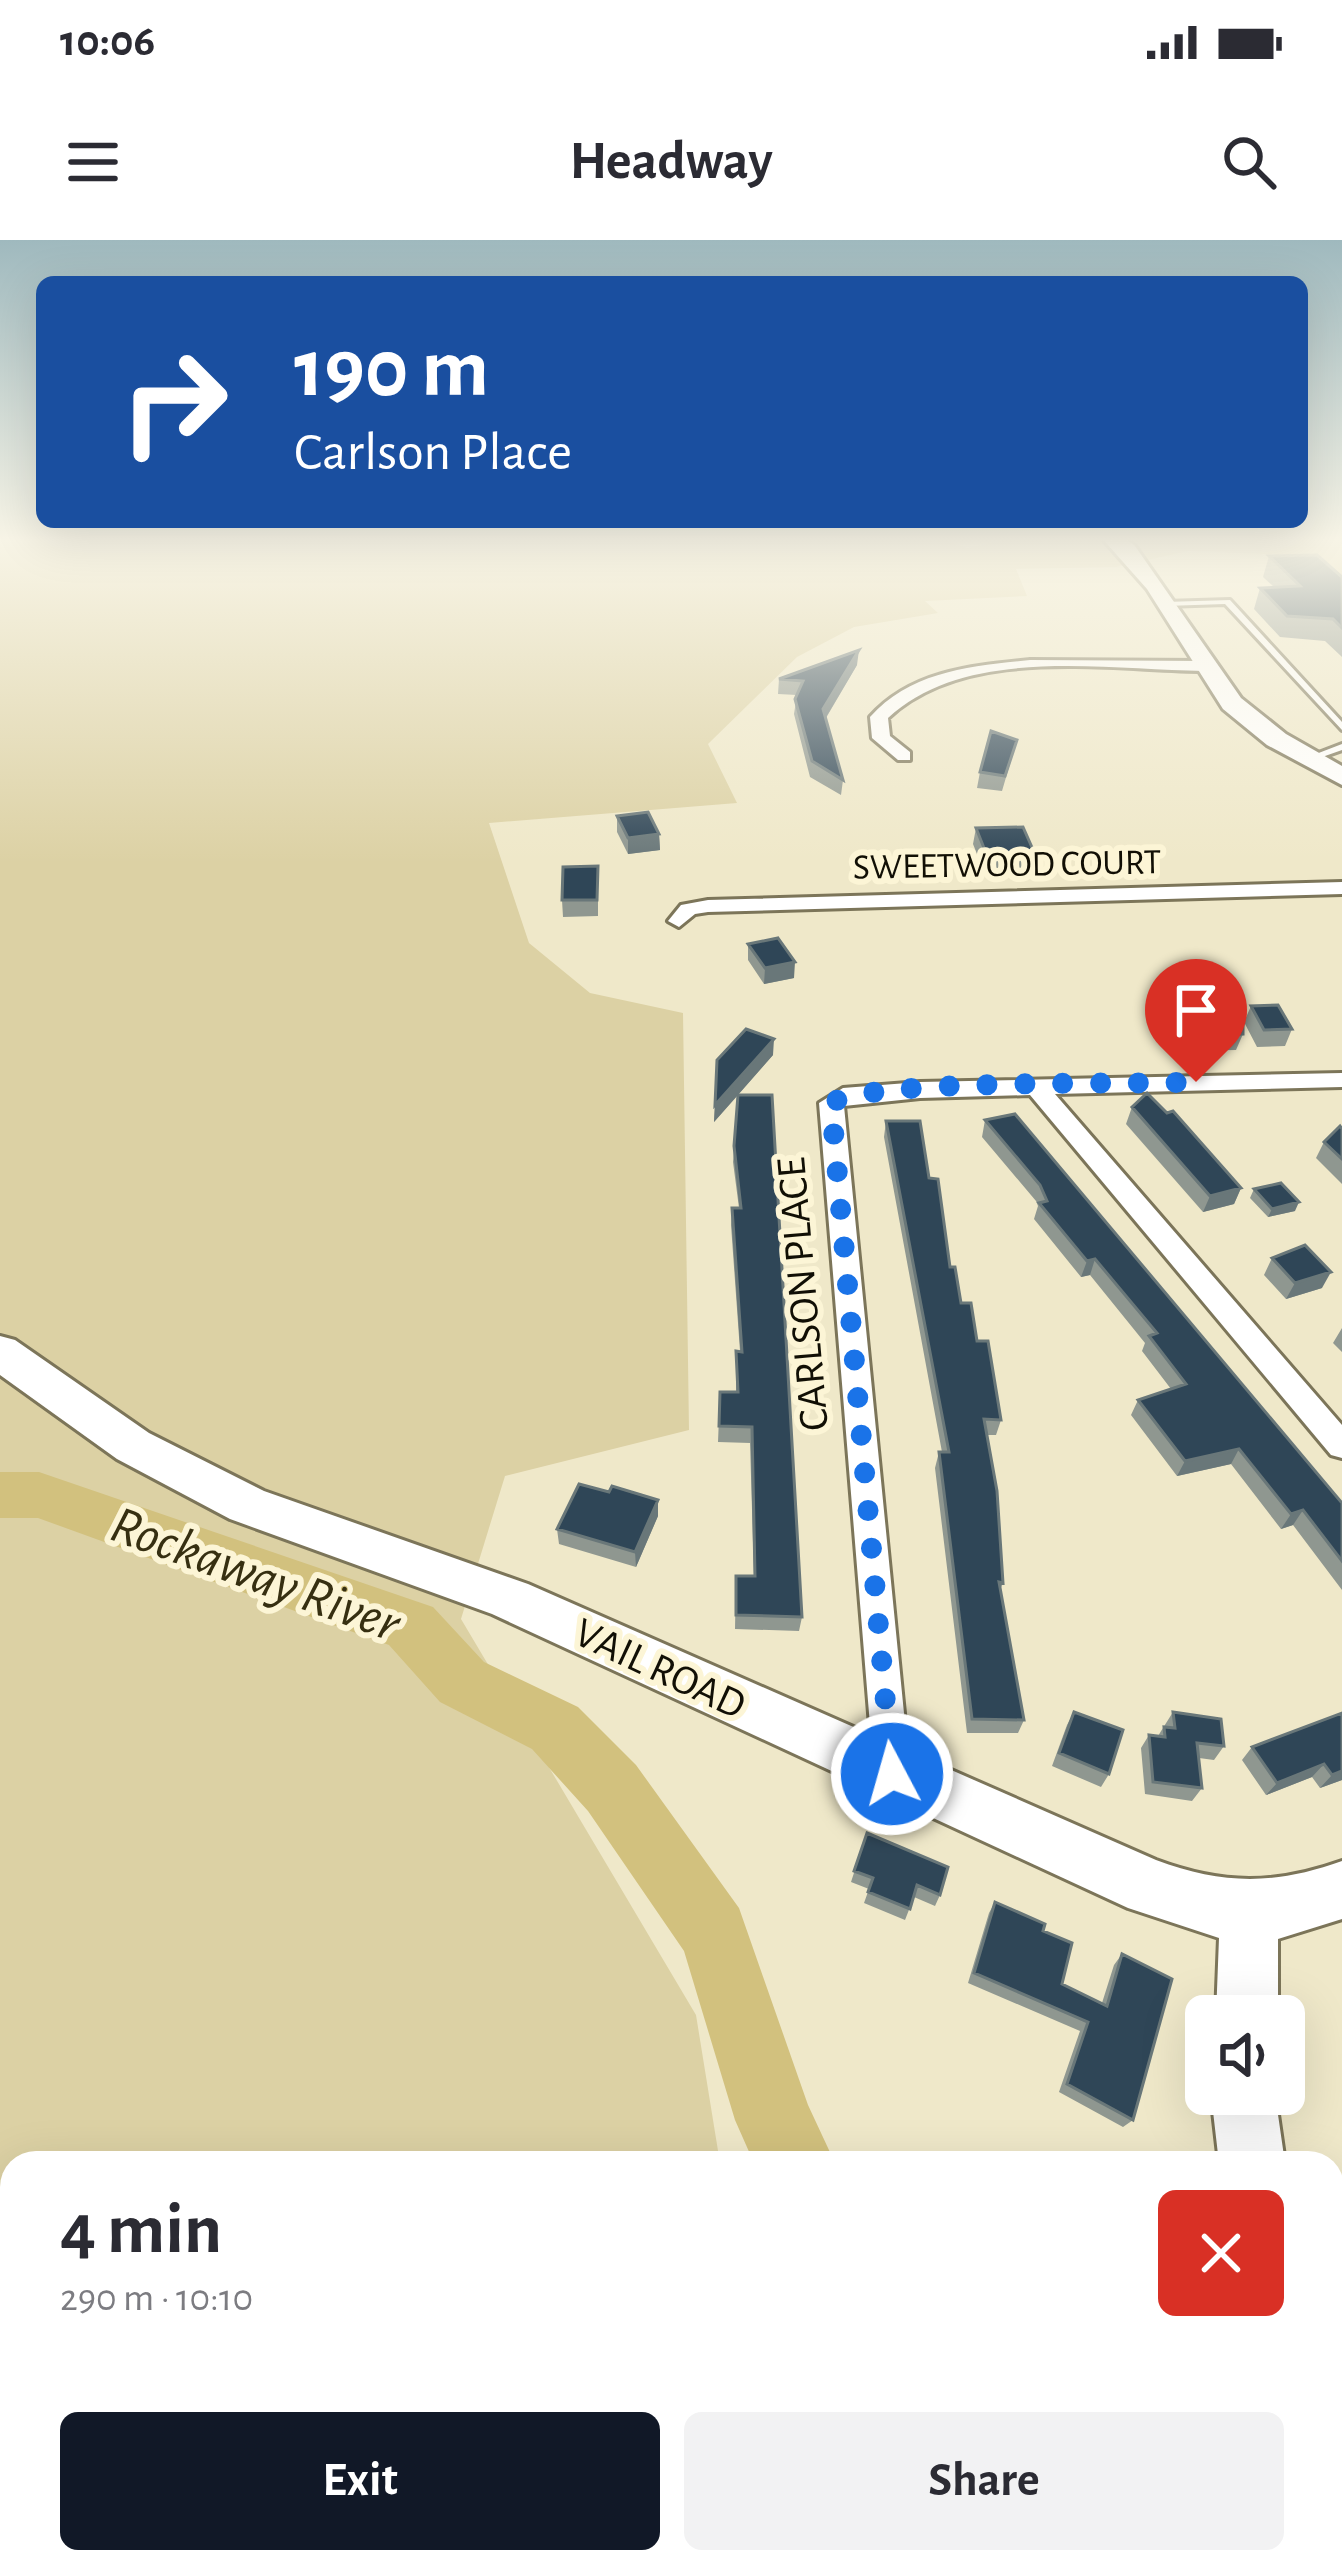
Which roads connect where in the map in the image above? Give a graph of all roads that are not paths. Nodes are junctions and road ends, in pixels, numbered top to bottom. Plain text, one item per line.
1 (1191, 645) edge
2 (1266, 645) edge
3 (1204, 666) junction
4 (1342, 728) edge
5 (1342, 747) edge
6 (904, 756) dead end
7 (1308, 759) junction
8 (1342, 777) edge
9 (1342, 888) edge
10 (679, 921) dead end
11 (1336, 1086) edge
12 (1036, 1087) junction
13 (0, 1352) edge
14 (1342, 1446) edge
15 (892, 1774) junction
16 (1342, 1890) edge
17 (1249, 1916) junction
18 (1247, 1995) edge
19 (1246, 2115) edge
20 (1250, 2151) edge

1 - 3 street
2 - 4 lane
3 - 6 street
3 - 7 street
5 - 7 lane
7 - 8 street
9 - 10 street, SWEETWOOD COURT
11 - 12 street, CARLSON PLACE
12 - 14 street
12 - 15 street, CARLSON PLACE
13 - 15 street, VAIL ROAD
15 - 17 street, VAIL ROAD
16 - 17 street, VAIL ROAD
17 - 18 street
19 - 20 street

